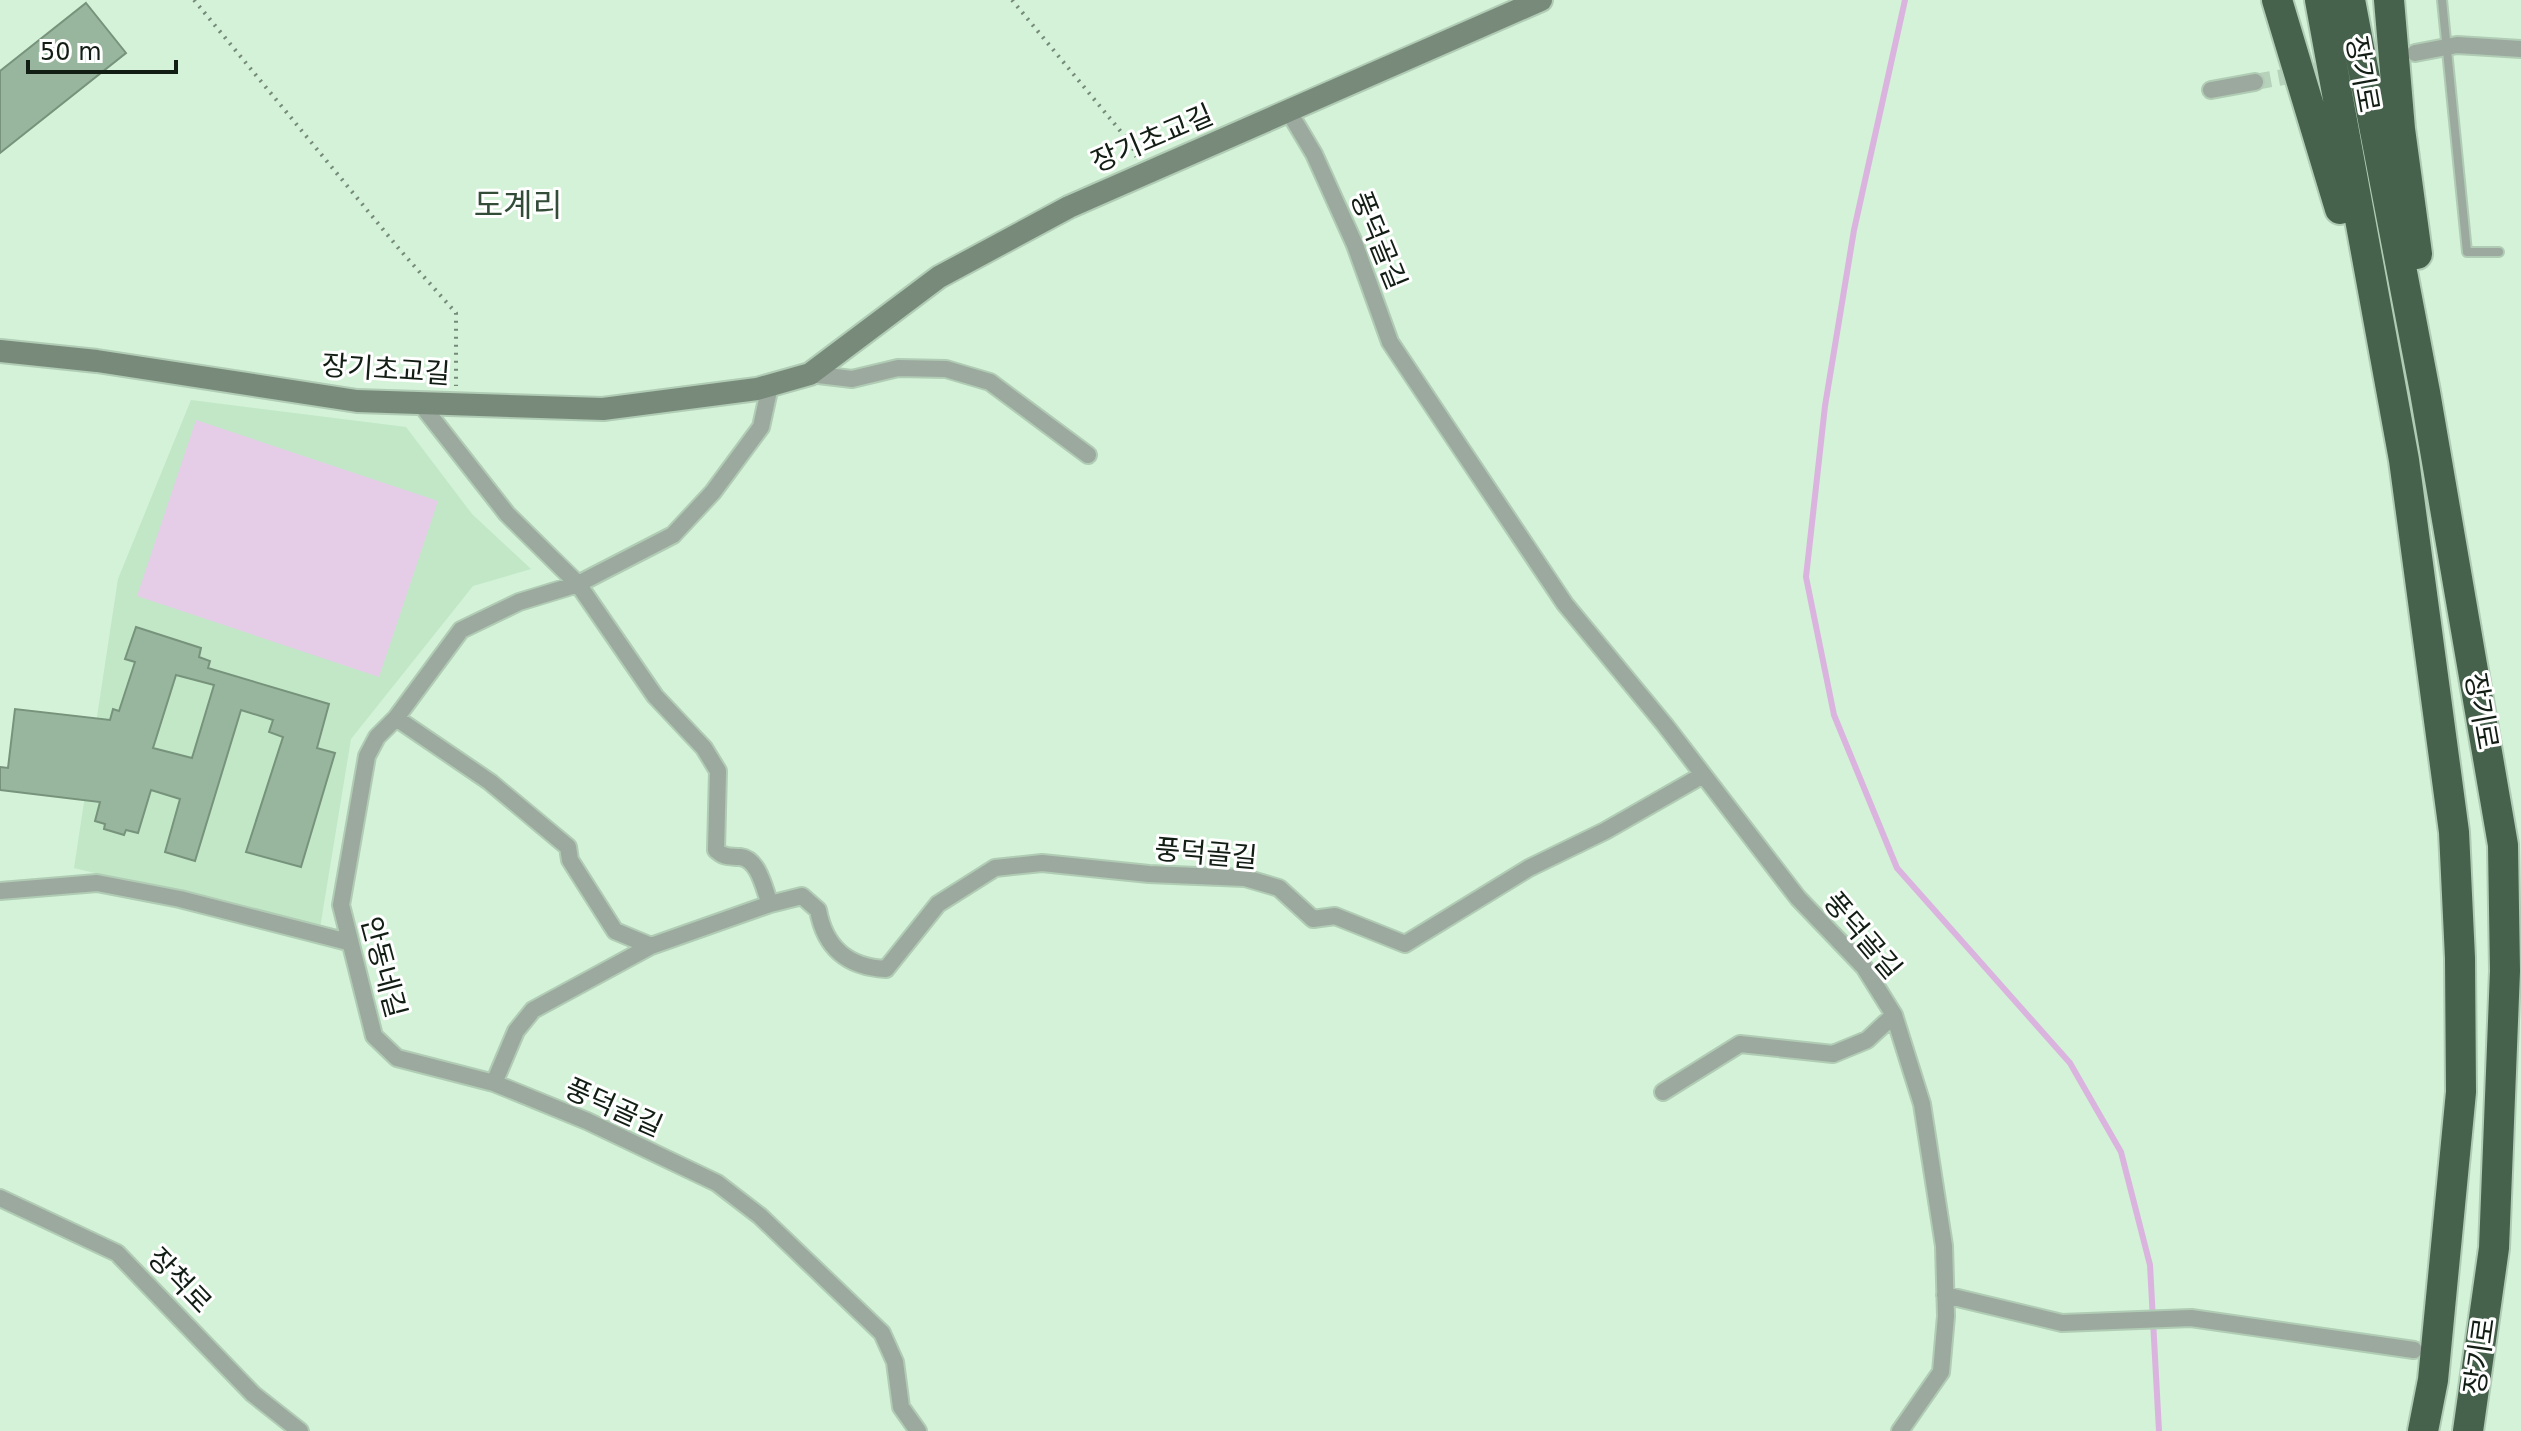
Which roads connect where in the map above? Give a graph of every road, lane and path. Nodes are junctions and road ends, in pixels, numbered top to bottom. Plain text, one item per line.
1 (194, 0) edge
2 (1012, 0) edge
3 (1541, 0) edge
4 (2277, 0) edge
5 (2320, 0) edge
6 (2350, 0) edge
7 (2389, 0) edge
8 (2442, 0) edge
9 (2446, 47) junction
10 (2521, 49) edge
11 (2415, 53) dead end
12 (2255, 82) tunnel mouth
13 (2211, 90) dead end
14 (1289, 112) junction
15 (1142, 175) junction
16 (2499, 252) dead end
17 (0, 351) edge
18 (2386, 362) junction
19 (810, 374) junction
20 (770, 386) junction
21 (2425, 392) junction
22 (420, 403) junction
23 (456, 404) junction
24 (1088, 455) dead end
25 (578, 584) junction
26 (396, 718) junction
27 (1703, 775) junction
28 (0, 891) edge
29 (770, 904) junction
30 (348, 942) junction
31 (651, 946) junction
32 (1894, 1015) junction
33 (494, 1083) junction
34 (1663, 1092) dead end
35 (0, 1198) edge
36 (1945, 1295) junction
37 (2414, 1350) dead end
38 (300, 1431) edge
39 (918, 1431) edge
40 (1900, 1431) edge
41 (2423, 1431) edge
42 (2468, 1431) edge

1 - 23 path
2 - 15 path
3 - 14 main road, 장기초교길
4 - 18 highway
5 - 18 highway, 장기로
6 - 21 highway, 장기로
7 - 21 highway
8 - 9 lane
9 - 10 street
9 - 11 street
9 - 16 lane
12 - 13 street
14 - 15 main road, 장기초교길
14 - 27 street, 풍덕골길
15 - 19 main road, 장기초교길
17 - 22 main road, 장기초교길
18 - 41 highway, 장기로
19 - 20 main road, 장기초교길
19 - 24 street, 장기초교길
20 - 23 main road, 장기초교길
20 - 25 street
21 - 42 highway, 장기로
22 - 23 main road, 장기초교길
22 - 25 street
25 - 26 street, 안동네길
25 - 29 street
26 - 30 street, 안동네길
26 - 31 street
27 - 29 street, 풍덕골길
27 - 32 street, 풍덕골길
28 - 30 street
29 - 31 street
30 - 33 street, 안동네길
31 - 33 street
32 - 34 street, 풍덕골길
32 - 36 street, 풍덕골길
33 - 39 street, 풍덕골길
35 - 38 street, 장척로
36 - 37 street
36 - 40 street, 풍덕골길

